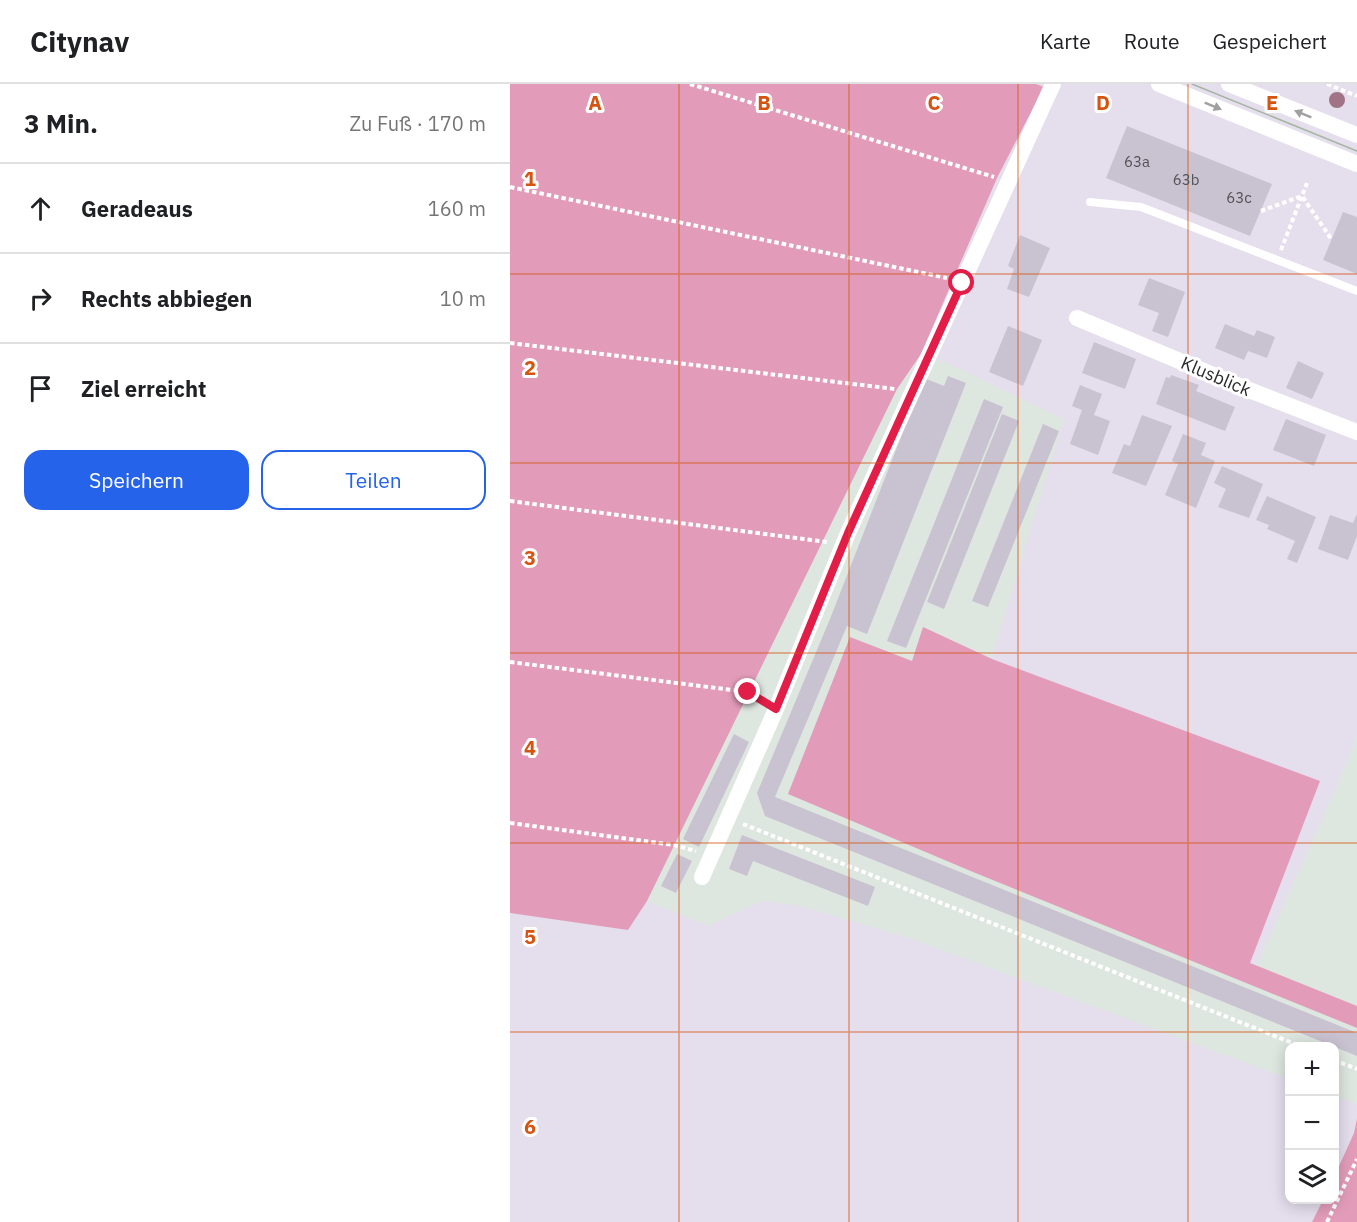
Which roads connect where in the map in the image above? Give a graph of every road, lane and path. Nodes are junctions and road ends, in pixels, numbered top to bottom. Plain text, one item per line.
1 (690, 84) edge
2 (1053, 84) edge
3 (1159, 84) edge
4 (1229, 84) edge
5 (1327, 84) edge
6 (1357, 96) edge
7 (1357, 135) edge
8 (1357, 164) edge
9 (1307, 183) dead end
10 (1008, 184) junction
11 (510, 187) edge
12 (1302, 196) junction
13 (1090, 202) dead end
14 (1261, 211) dead end
15 (1332, 240) dead end
16 (1278, 259) junction
17 (962, 283) junction
18 (1357, 291) edge
19 (1077, 318) dead end
20 (510, 343) edge
21 (910, 394) junction
22 (1357, 432) edge
23 (510, 501) edge
24 (842, 548) junction
25 (510, 662) edge
26 (776, 709) junction
27 (728, 818) junction
28 (510, 823) edge
29 (711, 854) junction
30 (702, 877) dead end
31 (1288, 1042) edge
32 (1339, 1062) edge
33 (1357, 1069) edge
34 (1357, 1160) edge
35 (1327, 1222) edge

1 - 10 path
2 - 10 street
3 -> 8 street
7 -> 4 street
5 - 6 path
9 - 12 path
10 - 17 street
11 - 17 path
12 - 14 path
12 - 15 path
12 - 16 path
13 - 16 lane
16 - 18 lane
17 - 21 street
19 - 22 street, Klusblick
20 - 21 path
21 - 24 street
23 - 24 path
24 - 26 street
25 - 26 path
26 - 27 street
27 - 29 street
27 - 31 path
28 - 29 path
29 - 30 street
32 - 33 path
34 - 35 path

